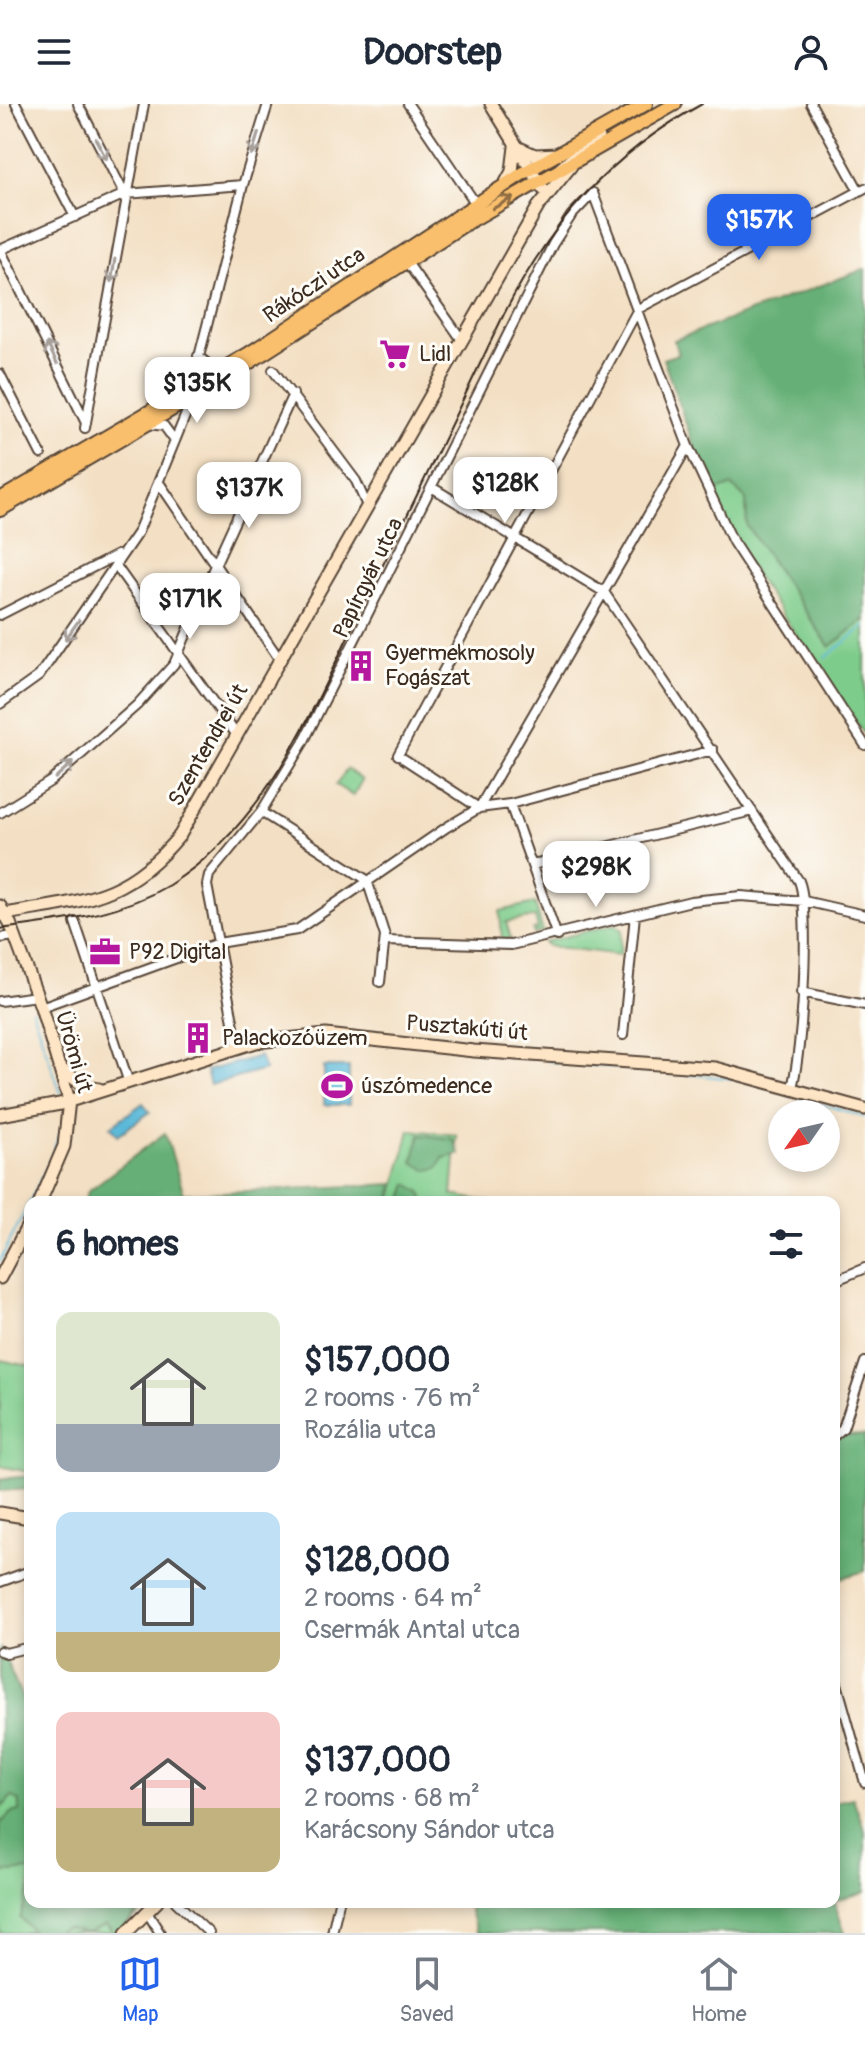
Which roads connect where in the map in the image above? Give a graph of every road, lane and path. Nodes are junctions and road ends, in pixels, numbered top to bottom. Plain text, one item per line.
1 (16, 104) edge
2 (78, 104) edge
3 (144, 104) edge
4 (268, 104) edge
5 (408, 104) edge
6 (491, 104) edge
7 (646, 104) edge
8 (675, 104) edge
9 (811, 104) edge
10 (608, 127) junction
11 (515, 146) junction
12 (558, 154) junction
13 (574, 163) junction
14 (529, 170) junction
15 (557, 173) junction
16 (243, 185) junction
17 (504, 186) junction
18 (542, 187) junction
19 (862, 189) edge
20 (125, 194) junction
21 (476, 204) junction
22 (538, 207) junction
23 (75, 217) junction
24 (0, 249) edge
25 (406, 261) junction
26 (638, 309) junction
27 (462, 340) junction
28 (198, 356) junction
29 (273, 370) dead end
30 (0, 374) edge
31 (217, 376) junction
32 (192, 393) junction
33 (293, 394) junction
34 (148, 424) junction
35 (175, 442) junction
36 (688, 446) junction
37 (41, 454) dead end
38 (356, 481) junction
39 (160, 484) junction
40 (378, 486) junction
41 (433, 488) junction
42 (0, 499) edge
43 (367, 506) junction
44 (0, 510) edge
45 (516, 538) junction
46 (115, 561) junction
47 (215, 565) junction
48 (604, 592) junction
49 (0, 615) edge
50 (179, 654) junction
51 (280, 660) junction
52 (0, 704) edge
53 (236, 734) junction
54 (865, 745) edge
55 (713, 750) junction
56 (510, 804) junction
57 (479, 808) junction
58 (752, 811) junction
59 (261, 812) junction
60 (0, 813) edge
61 (532, 865) junction
62 (367, 880) junction
63 (804, 901) junction
64 (1, 911) edge
65 (635, 915) junction
66 (865, 915) edge
67 (75, 922) dead end
68 (15, 936) junction
69 (557, 936) junction
70 (0, 938) edge
71 (385, 941) junction
72 (218, 943) junction
73 (380, 982) dead end
74 (96, 986) junction
75 (801, 992) junction
76 (0, 1001) edge
77 (39, 1002) junction
78 (865, 1005) edge
79 (623, 1035) dead end
80 (238, 1047) junction
81 (60, 1068) junction
82 (127, 1077) dead end
83 (792, 1087) junction
84 (99, 1090) junction
85 (69, 1100) junction
86 (865, 1109) edge
87 (0, 1115) edge
88 (43, 1196) edge
89 (24, 1232) edge
90 (865, 1268) edge
91 (0, 1278) edge
92 (840, 1278) edge
93 (864, 1367) edge
94 (840, 1431) edge
95 (0, 1513) edge
96 (24, 1517) edge
97 (24, 1573) edge
98 (0, 1582) edge
99 (24, 1648) edge
100 (3, 1652) edge
101 (840, 1694) edge
102 (865, 1783) edge
103 (151, 1908) edge
104 (182, 1908) edge
105 (338, 1908) edge
106 (147, 1912) junction
107 (126, 1933) edge
108 (160, 1933) edge
109 (209, 1933) edge
110 (332, 1933) edge

1 - 23 street
2 -> 20 street
3 - 20 street
4 -> 16 street
5 - 21 street
6 - 11 street
7 - 10 main road
8 - 13 main road, Szentendrei út
9 - 19 street
10 - 12 main road, Rákóczi utca
10 - 15 street
11 - 12 street
11 - 14 street
11 - 17 street
12 - 14 main road, Rákóczi utca
13 - 15 main road, Rákóczi utca
13 - 22 street, Szentendrei út
14 - 17 main road, Rákóczi utca
14 - 18 street
15 - 18 main road, Rákóczi utca
16 - 20 street
16 - 28 street
17 - 21 main road, Rákóczi utca
18 - 22 street, Szentendrei út
25 -> 18 main road, Rákóczi utca
19 - 26 street
20 - 23 street
20 -> 24 street
21 - 31 main road, Rákóczi utca
22 - 27 street, Szentendrei út
23 - 24 street
25 - 27 street
25 - 31 main road, Rákóczi utca
26 - 36 street
26 - 41 street, Papírgyár utca
26 - 45 street
27 - 40 street, Szentendrei út
28 - 31 street
28 - 31 street
28 - 32 street
29 - 33 street
30 - 37 street
31 - 32 main road, Rákóczi utca
32 - 34 main road, Rákóczi utca
32 - 35 street
32 - 42 main road, Rákóczi utca
33 - 38 street
33 - 47 street
34 - 35 street
34 - 44 main road, Rákóczi utca
35 - 39 street
36 - 48 street
36 - 54 street
38 - 40 street
38 - 43 street
39 - 46 street
39 - 47 street
40 - 43 street, Szentendrei út
41 - 45 street
41 - 59 street, Papírgyár utca
43 - 51 street, Szentendrei út
45 - 48 street
45 - 57 street
46 - 49 street
46 - 50 street
46 -> 52 street
47 - 50 street
47 - 51 street
48 - 55 street
48 - 57 street
50 - 53 street
60 -> 50 street
51 - 53 street, Szentendrei út
53 - 64 street, Szentendrei út
55 - 56 street
55 - 58 street
56 - 57 street
56 - 61 street
57 - 62 street
58 - 61 street
58 - 63 street
59 - 62 street
59 - 72 street, Papírgyár utca
61 - 69 street
62 - 71 street
62 - 72 street
63 - 65 street
63 - 66 street
63 - 75 street
64 - 68 street, Ürömi út
65 - 69 street
65 - 79 street
67 - 74 street
68 - 70 street
68 - 77 street, Ürömi út
69 - 71 street
71 - 73 street
72 - 74 street
72 - 80 street
74 - 77 street
74 - 82 street
75 - 78 street
75 - 83 street
76 - 77 street
77 - 81 street, Ürömi út
80 - 83 street, Pusztakúti út
80 - 84 street, Pusztakúti út
81 - 84 street
81 - 85 street, Ürömi út
83 - 86 street, Pusztakúti út
84 - 85 street, Pusztakúti út
85 - 87 street, Pusztakúti út
85 - 88 street, Ürömi út
89 - 91 street
90 - 92 street
93 - 94 street
95 - 96 street
97 - 98 street
99 - 100 street
101 - 102 street
103 - 106 street
104 - 109 street
105 - 110 street
106 - 107 street
106 - 108 street

